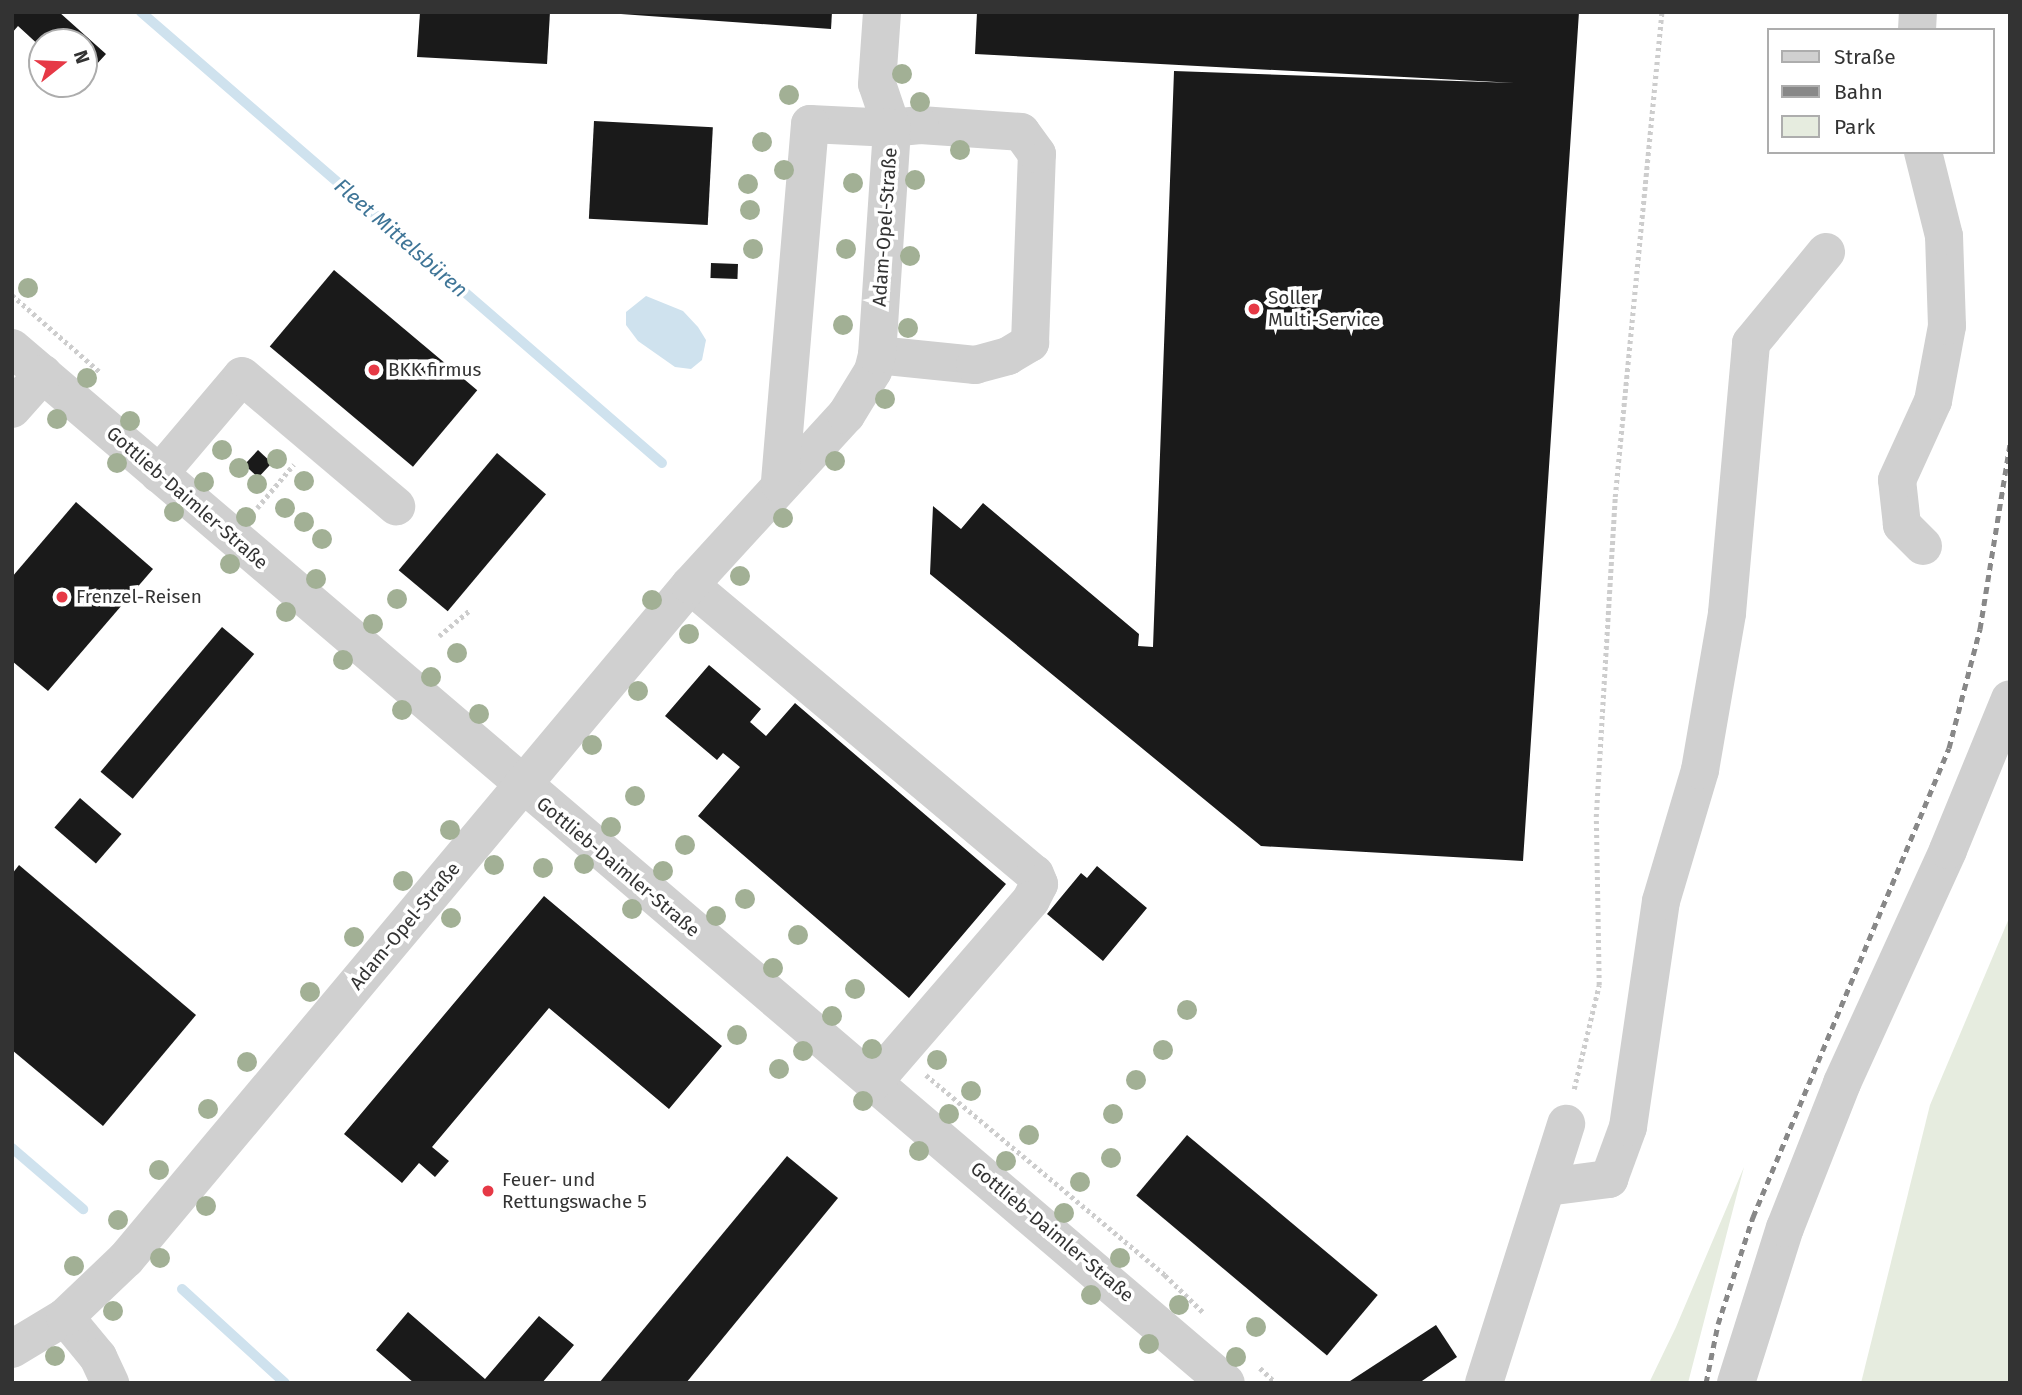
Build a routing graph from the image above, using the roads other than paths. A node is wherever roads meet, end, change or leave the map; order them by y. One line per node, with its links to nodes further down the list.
1 (881, 12): 2 (street)
2 (892, 128): 6 (street, Adam-Opel-Straße); 6 (street); 10 (street, Adam-Opel-Straße)
3 (1924, 154): 12 (street)
4 (1826, 252): 18 (street)
5 (12, 348): 7 (street, Gottlieb-Daimler-Straße)
6 (877, 355): 10 (street, Adam-Opel-Straße)
7 (43, 374): 8 (street); 9 (street, Gottlieb-Daimler-Straße)
8 (12, 410)
9 (159, 474): 11 (street); 15 (street, Gottlieb-Daimler-Straße)
10 (780, 484): 13 (street, Adam-Opel-Straße)
11 (396, 506)
12 (1923, 546)
13 (690, 585): 15 (street, Adam-Opel-Straße); 16 (street)
14 (2010, 699): 24 (street)
15 (522, 787): 16 (street, Gottlieb-Daimler-Straße); 19 (street, Adam-Opel-Straße)
16 (874, 1082): 22 (street, Gottlieb-Daimler-Straße)
17 (1566, 1124): 18 (street)
18 (1547, 1187): 23 (street)
19 (65, 1317): 20 (street, Adam-Opel-Straße); 21 (street)
20 (12, 1349)
21 (110, 1383)
22 (1226, 1383)
23 (1484, 1383)
24 (1736, 1383)

